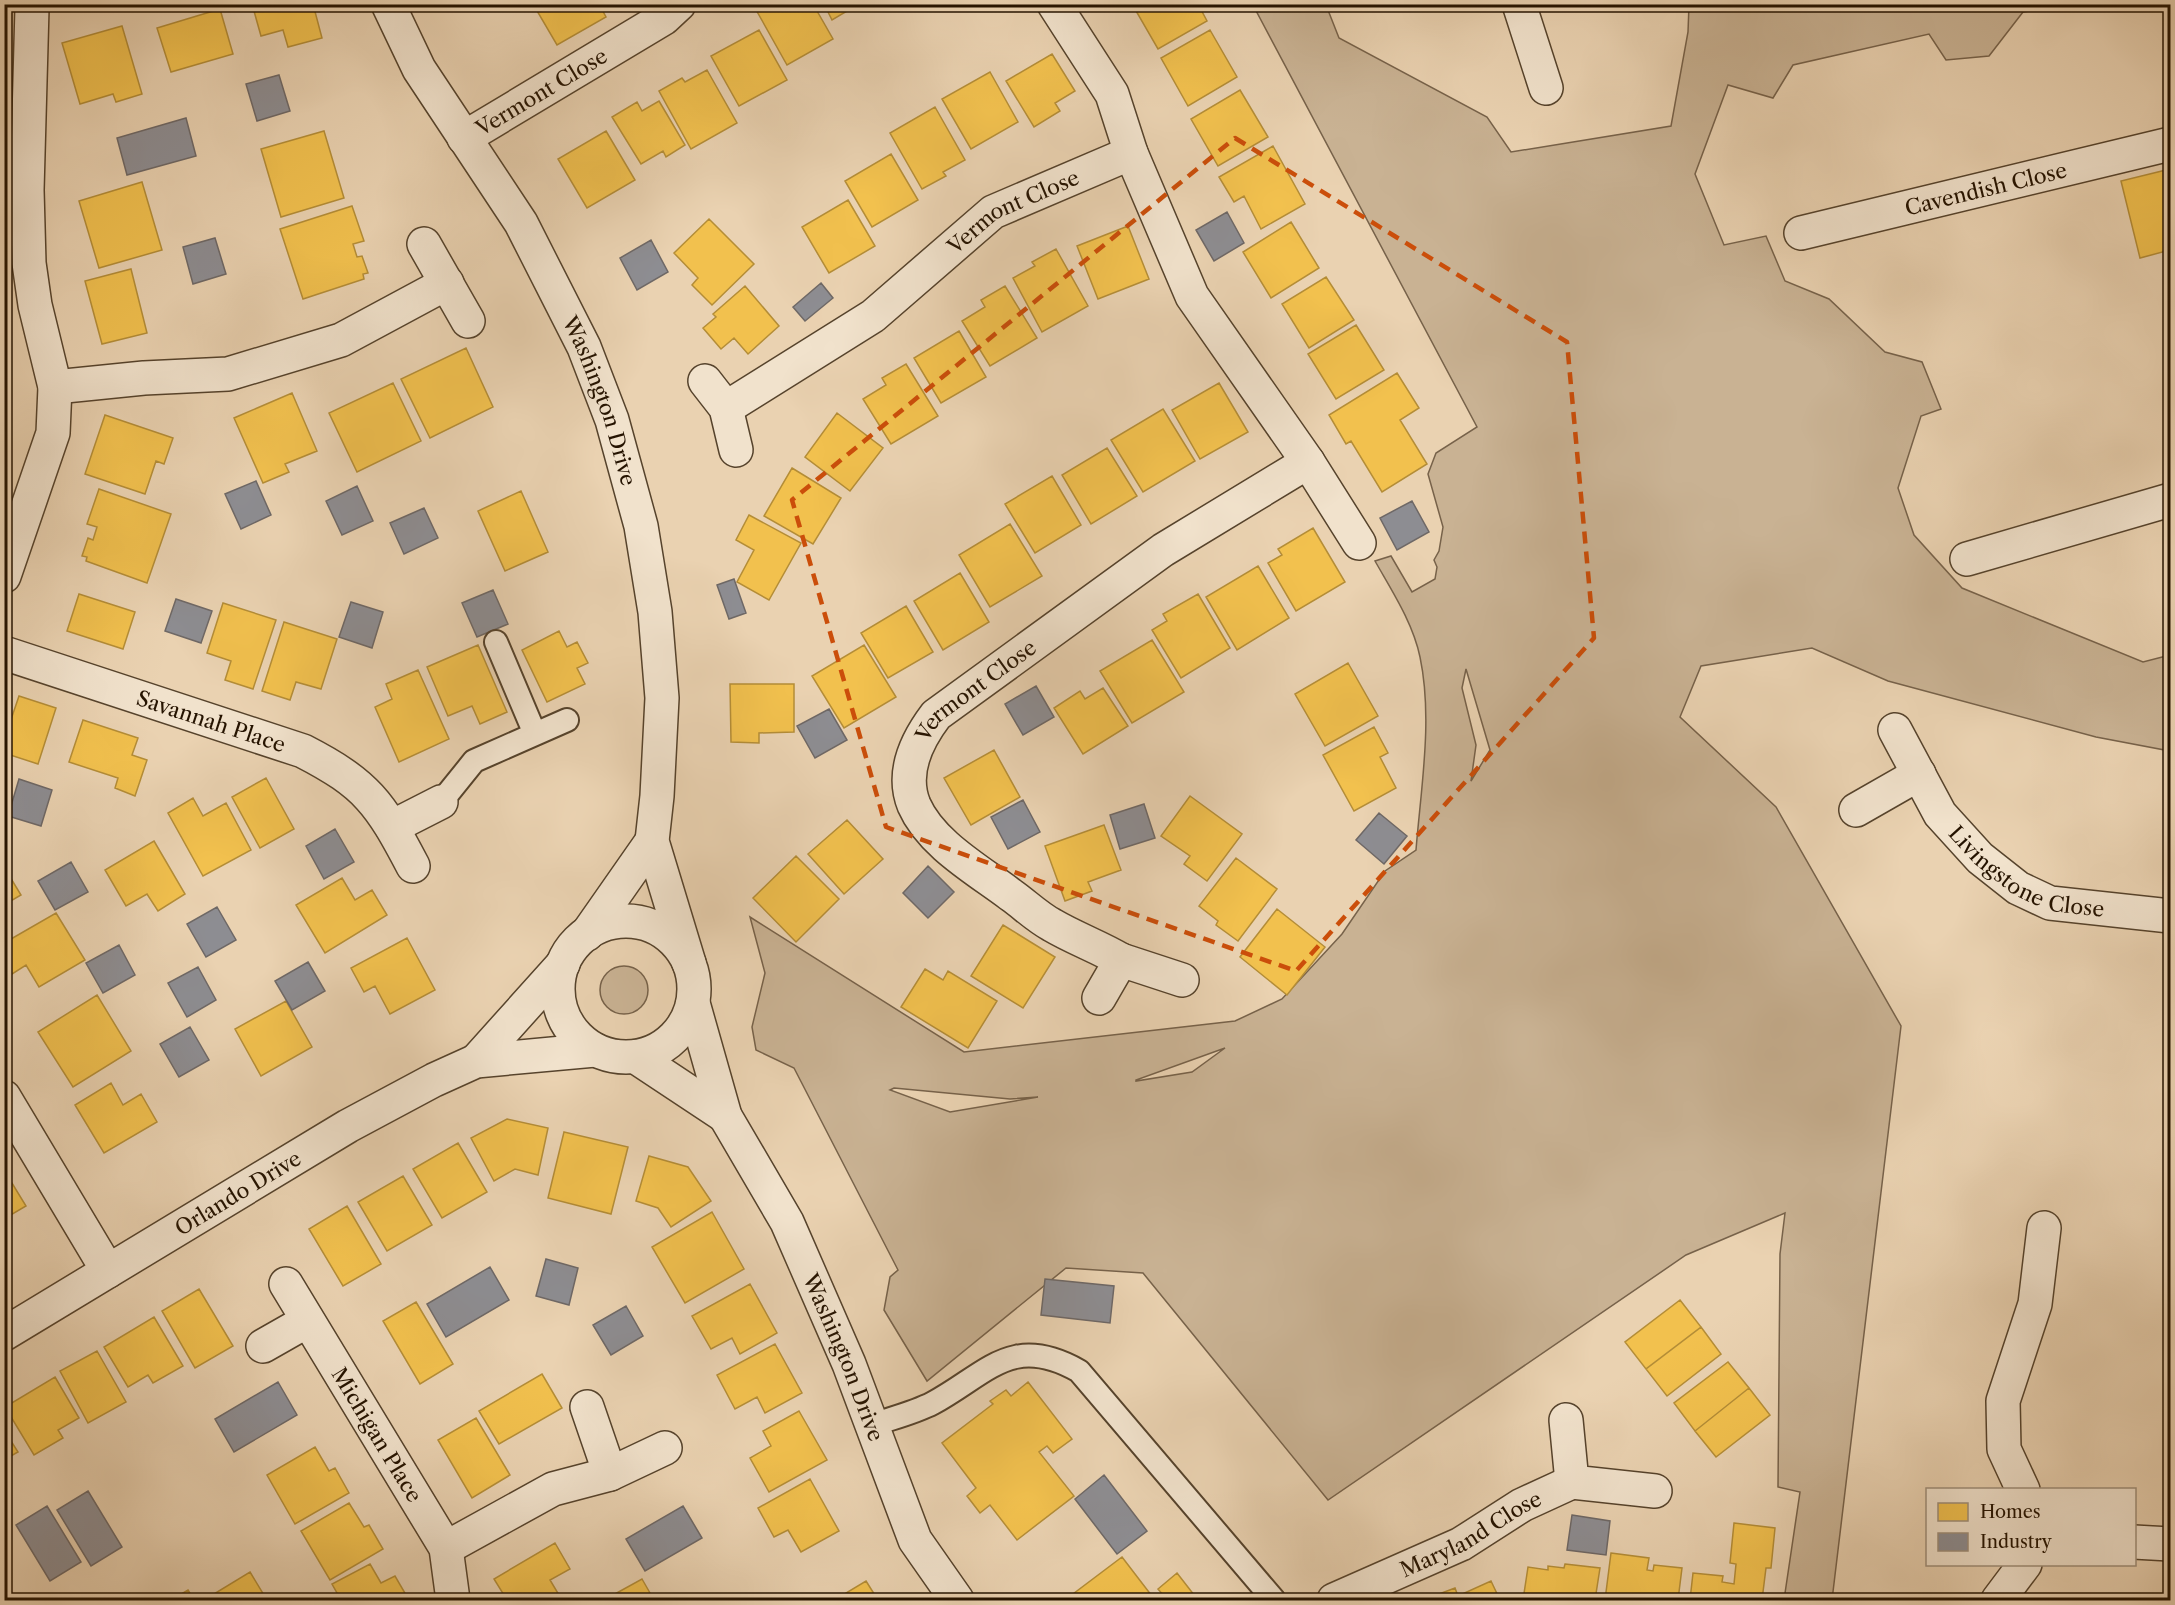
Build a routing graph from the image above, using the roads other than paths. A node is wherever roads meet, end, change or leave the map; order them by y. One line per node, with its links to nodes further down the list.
1 (388, 4): 7 (street, Washington Drive)
2 (679, 4): 7 (street, Vermont Close)
3 (1054, 4): 9 (street)
4 (1519, 4): 6 (street)
5 (30, 6): 15 (street)
6 (1546, 88)
7 (464, 138): 32 (street, Washington Drive)
8 (2170, 144): 10 (street, Cavendish Close)
9 (1131, 153): 16 (street, Vermont Close); 18 (street)
10 (1801, 233)
11 (424, 244): 12 (street)
12 (447, 283): 13 (street); 15 (street)
13 (468, 321)
14 (705, 381): 16 (street)
15 (55, 387): 22 (street)
16 (726, 408): 17 (street)
17 (736, 450)
18 (1308, 462): 20 (street); 36 (street, Vermont Close)
19 (2170, 500): 21 (street)
20 (1359, 543)
21 (1967, 559)
22 (4, 576)
23 (496, 642): 27 (lane)
24 (4, 653): 31 (street, Savannah Place)
25 (567, 720): 27 (lane)
26 (1895, 730): 28 (street, Livingstone Close)
27 (535, 734): 29 (lane)
28 (1919, 774): 30 (street); 34 (street, Livingstone Close)
29 (441, 802): 31 (street)
30 (1856, 810)
31 (392, 827): 33 (street, Savannah Place)
32 (652, 841): 35 (street, Washington Drive); 37 (street, Washington Drive)
33 (413, 866)
34 (2170, 916)
35 (587, 934): 37 (street); 38 (street)
36 (1121, 960): 39 (street, Vermont Close); 40 (street)
37 (689, 963): 41 (street)
38 (563, 964): 42 (street); 44 (street, Orlando Drive)
39 (1182, 980)
40 (1099, 998)
41 (693, 1003): 43 (street); 46 (street, Washington Drive)
42 (595, 1050): 43 (street); 44 (street, Orlando Drive)
43 (636, 1057): 46 (street, Washington Drive)
44 (476, 1061): 48 (street, Orlando Drive)
45 (4, 1097): 48 (street)
46 (725, 1116): 55 (street, Washington Drive)
47 (2044, 1228): 59 (street)
48 (108, 1271): 51 (street, Orlando Drive)
49 (286, 1284): 50 (street, Michigan Place)
50 (307, 1321): 52 (street); 63 (street, Michigan Place)
51 (4, 1334)
52 (263, 1346)
53 (587, 1407): 57 (street)
54 (1566, 1420): 58 (street)
55 (872, 1425): 66 (street, Washington Drive); 67 (lane)
56 (665, 1448): 57 (street)
57 (609, 1474): 63 (street)
58 (1572, 1482): 60 (street); 68 (street, Maryland Close)
59 (2022, 1488)
60 (1655, 1491)
61 (2136, 1542): 62 (street)
62 (2170, 1544)
63 (446, 1548): 65 (street, Michigan Place)
64 (2024, 1566): 69 (street)
65 (453, 1600)
66 (957, 1600)
67 (1274, 1600)
68 (1334, 1600)
69 (1998, 1600)

